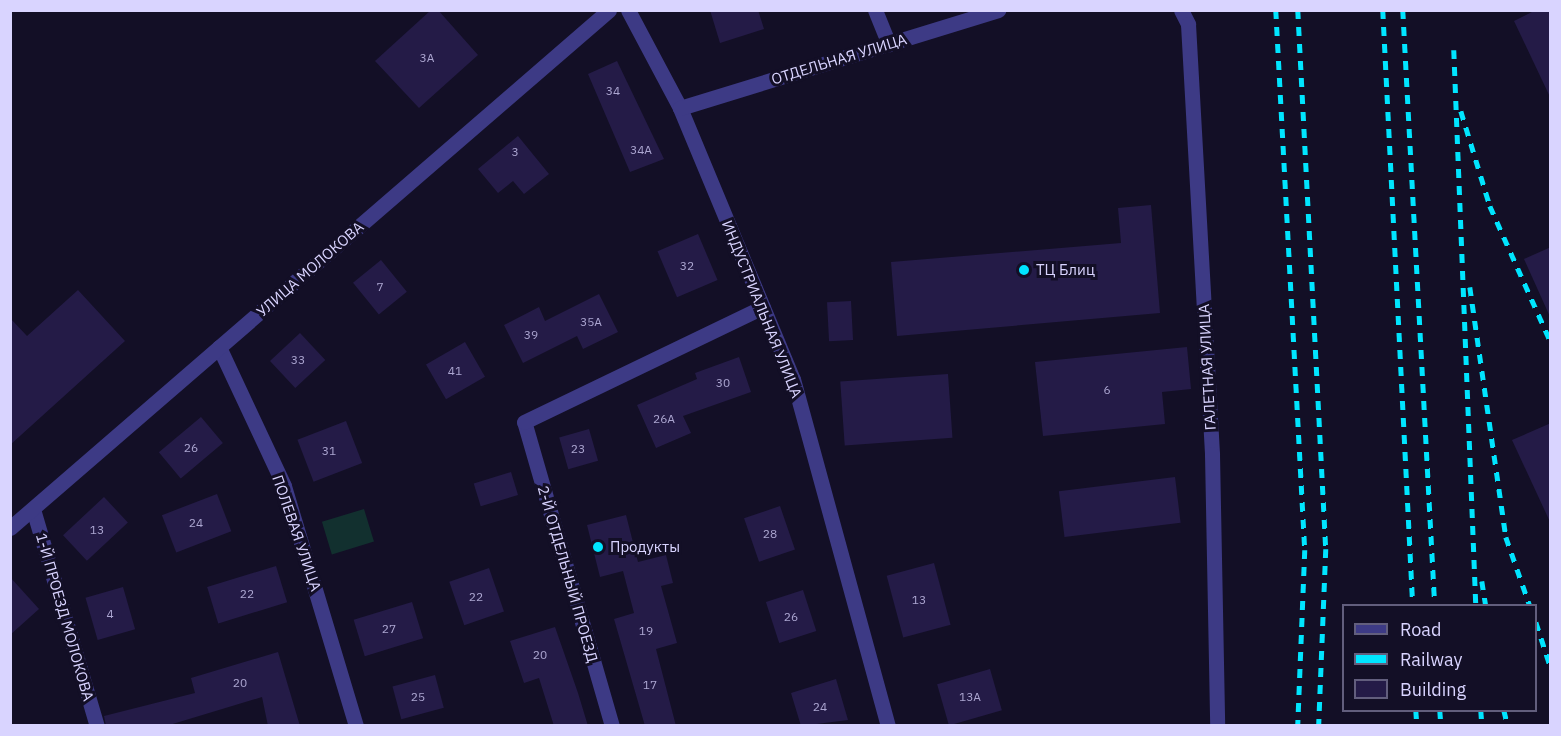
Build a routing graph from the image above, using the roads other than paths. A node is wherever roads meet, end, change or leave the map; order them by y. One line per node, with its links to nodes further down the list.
1 (609, 10): 9 (street, УЛИЦА МОЛОКОВА)
2 (628, 10): 7 (street, ИНДУСТРИАЛЬНАЯ УЛИЦА)
3 (875, 10): 6 (street)
4 (998, 10): 6 (street, ОТДЕЛЬНАЯ УЛИЦА)
5 (1181, 10): 16 (street, ГАЛЕТНАЯ УЛИЦА)
6 (889, 44): 7 (street, ОТДЕЛЬНАЯ УЛИЦА)
7 (680, 108): 8 (street, ИНДУСТРИАЛЬНАЯ УЛИЦА)
8 (763, 307): 14 (street, 2-Й ОТДЕЛЬНЫЙ ПРОЕЗД); 15 (street, ИНДУСТРИАЛЬНАЯ УЛИЦА)
9 (219, 347): 10 (street, УЛИЦА МОЛОКОВА); 13 (street, ПОЛЕВАЯ УЛИЦА)
10 (33, 509): 11 (street, УЛИЦА МОЛОКОВА); 12 (street, 1-Й ПРОЕЗД МОЛОКОВА)
11 (10, 528)
12 (97, 726)
13 (356, 726)
14 (612, 726)
15 (888, 726)
16 (1217, 726)

